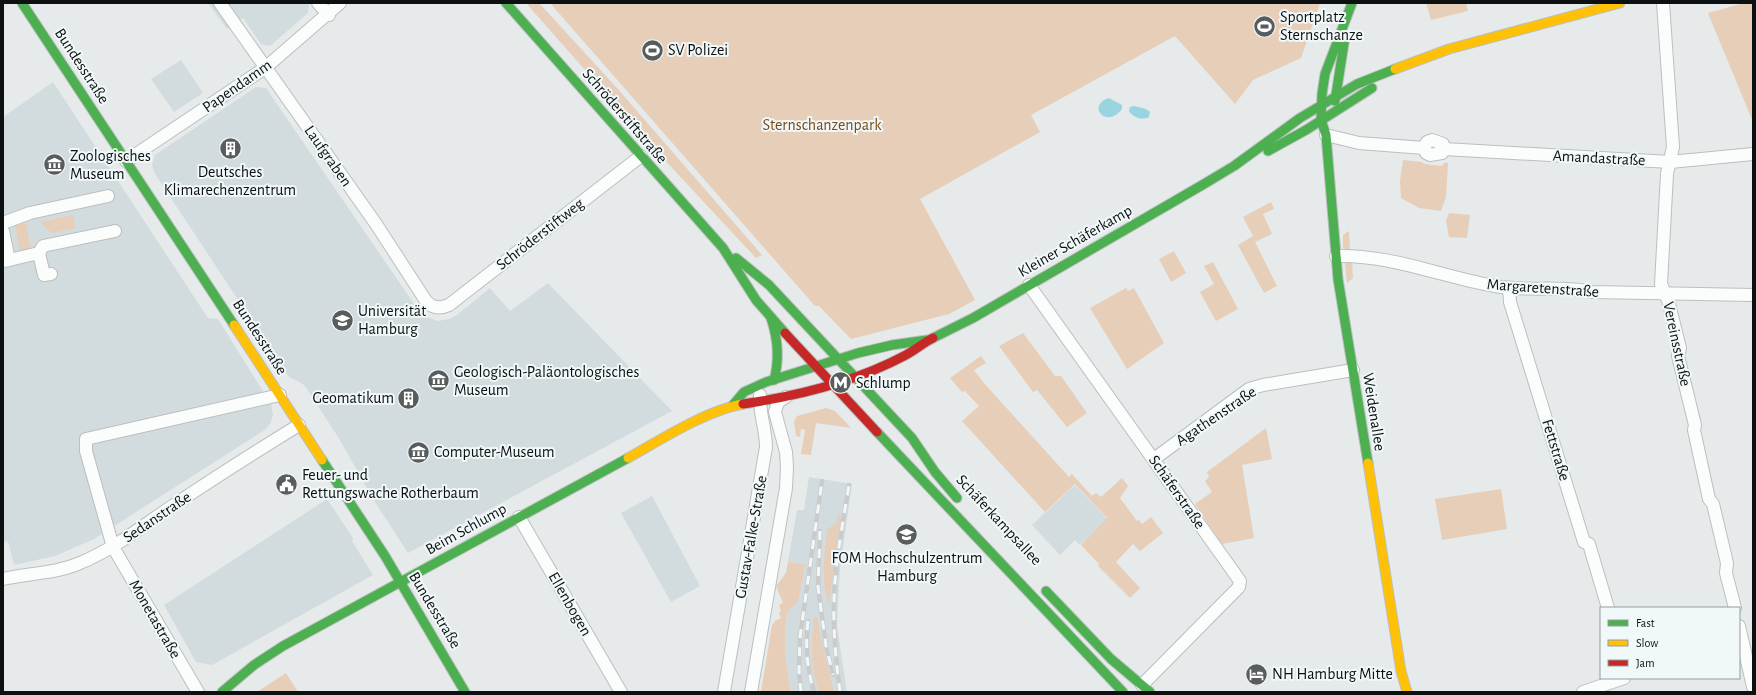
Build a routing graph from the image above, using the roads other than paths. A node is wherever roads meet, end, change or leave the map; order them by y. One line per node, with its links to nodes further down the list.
1 (22, 3): 22 (main road, Bundesstraße)
2 (220, 3): 12 (street, Laufgraben)
3 (318, 3): 9 (street)
4 (340, 3): 9 (street, Papendamm)
5 (506, 3): 21 (main road, Schröderstiftstraße)
6 (1352, 3): 10 (main road)
7 (1620, 3): 11 (main road)
8 (1663, 3): 23 (street, Vereinsstraße)
9 (329, 15): 12 (street, Papendamm)
10 (1347, 18): 13 (main road); 14 (main road, Weidenallee)
11 (1414, 64): 14 (main road, Kleiner Schäferkamp); 16 (main road, Kleiner Schäferkamp)
12 (266, 68): 22 (street, Papendamm); 38 (street, Laufgraben)
13 (1325, 74): 15 (main road, Weidenallee); 17 (main road)
14 (1336, 95): 15 (main road, Kleiner Schäferkamp); 16 (main road, Weidenallee)
15 (1321, 104): 17 (main road, Kleiner Schäferkamp); 18 (main road, Weidenallee)
16 (1332, 113): 18 (main road, Kleiner Schäferkamp); 19 (main road, Weidenallee)
17 (1304, 115): 24 (main road, Kleiner Schäferkamp)
18 (1322, 120): 19 (main road, Weidenallee); 24 (main road, Kleiner Schäferkamp)
19 (1326, 134): 23 (street, Amandastraße); 31 (main road, Weidenallee)
20 (1753, 154): 23 (street, Amandastraße)
21 (641, 156): 29 (main road, Schröderstiftstraße); 38 (street, Schröderstiftweg)
22 (126, 161): 47 (main road, Bundesstraße)
23 (1670, 162): 36 (street, Vereinsstraße)
24 (1234, 166): 34 (main road, Kleiner Schäferkamp)
25 (108, 196): 26 (street)
26 (3, 223)
27 (115, 230): 30 (street)
28 (3, 232): 32 (street)
29 (723, 248): 39 (main road, Schröderstiftstraße); 41 (main road, Schröderstiftstraße)
30 (39, 253): 32 (street); 33 (street)
31 (1336, 256): 35 (street, Margaretenstraße); 43 (main road, Weidenallee)
32 (6, 260)
33 (51, 274)
34 (1029, 286): 40 (main road, Kleiner Schäferkamp); 52 (street, Schäferstraße)
35 (1509, 288): 36 (street, Margaretenstraße); 59 (street, Fettstraße)
36 (1665, 293): 37 (street, Margaretenstraße); 60 (street, Vereinsstraße)
37 (1753, 294)
38 (437, 308)
39 (770, 315): 42 (main road, Schröderstiftstraße); 45 (main road)
40 (929, 340): 41 (main road, Kleiner Schäferkamp); 44 (main road, Kleiner Schäferkamp)
41 (839, 359): 42 (main road, Beim Schlump); 44 (main road, Schäferkampsallee)
42 (815, 366): 45 (main road, Beim Schlump); 46 (main road, Schäferkampsallee)
43 (1353, 370): 52 (street, Agathenstraße); 73 (main road, Weidenallee)
44 (856, 376): 46 (main road, Beim Schlump); 53 (main road, Schäferkampsallee)
45 (770, 381): 49 (street, Gustav-Falke-Straße); 50 (main road, Beim Schlump)
46 (833, 384): 48 (main road, Beim Schlump); 72 (main road, Schäferkampsallee)
47 (280, 395): 51 (main road, Bundesstraße); 55 (street, Monetastraße)
48 (786, 397): 49 (main road, Beim Schlump); 71 (street, Gustav-Falke-Straße)
49 (760, 402): 50 (main road, Beim Schlump); 70 (street, Gustav-Falke-Straße)
50 (732, 406): 54 (main road, Beim Schlump)
51 (299, 425): 55 (street, Sedanstraße); 57 (main road, Bundesstraße)
52 (1154, 459): 65 (street, Schäferstraße)
53 (966, 507)
54 (519, 516): 57 (main road, Beim Schlump); 69 (street, Ellenbogen)
55 (113, 546): 56 (street, Sedanstraße); 66 (street, Monetastraße)
56 (3, 579)
57 (400, 582): 67 (main road, Beim Schlump); 68 (main road, Bundesstraße)
58 (1041, 586): 65 (main road, Schäferkampsallee)
59 (1608, 607)
60 (1735, 607)
61 (1740, 629): 62 (street)
62 (1745, 644): 64 (street)
63 (1621, 679): 74 (street)
64 (1753, 687)
65 (1146, 689)
66 (198, 692)
67 (222, 692)
68 (465, 692)
69 (621, 692)
70 (724, 692)
71 (751, 692)
72 (1124, 692)
73 (1407, 692)
74 (1583, 692)

